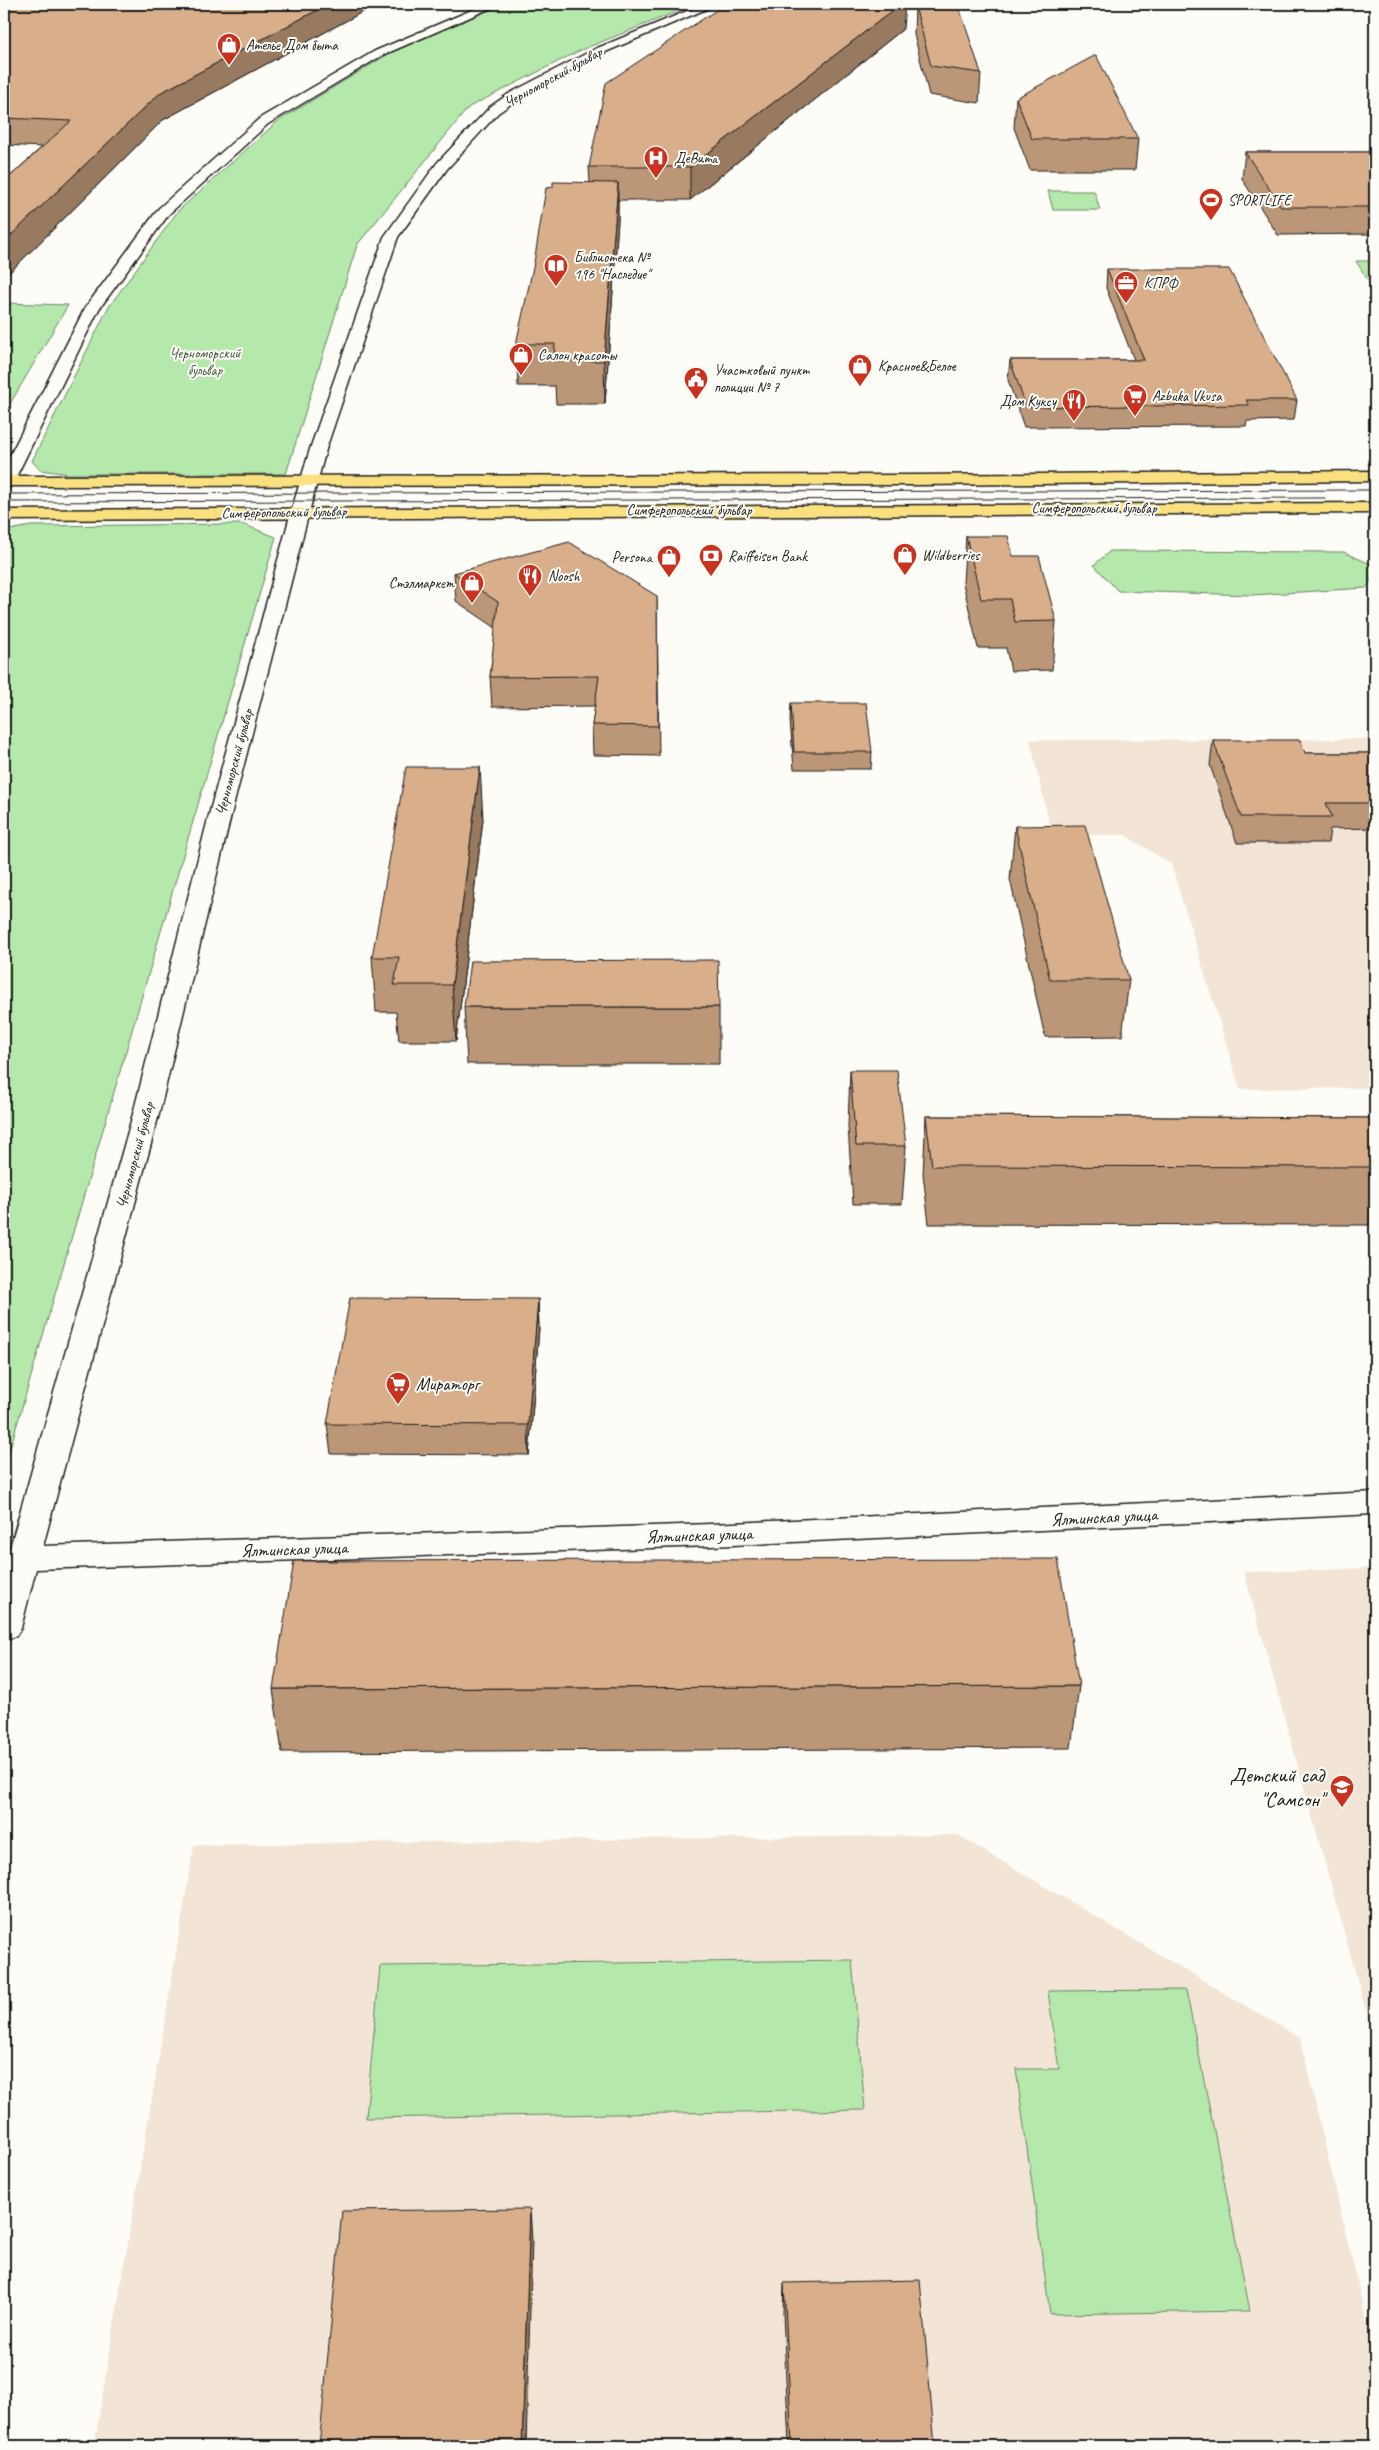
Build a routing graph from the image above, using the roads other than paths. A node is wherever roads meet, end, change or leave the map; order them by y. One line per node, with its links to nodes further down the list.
1 (495, 4): 5 (street)
2 (713, 4): 4 (street, Черноморский бульвар)
3 (1375, 476): 4 (main road, Симферопольский бульвар)
4 (310, 480): 5 (main road, Симферопольский бульвар); 7 (street, Черноморский бульвар)
5 (4, 482)
6 (1375, 508): 7 (main road, Симферопольский бульвар)
7 (300, 512): 8 (main road, Симферопольский бульвар); 10 (street, Черноморский бульвар)
8 (4, 514)
9 (1375, 1503): 10 (street, Ялтинская улица)
10 (23, 1558): 11 (street, Черноморский бульвар)
11 (4, 1628)

